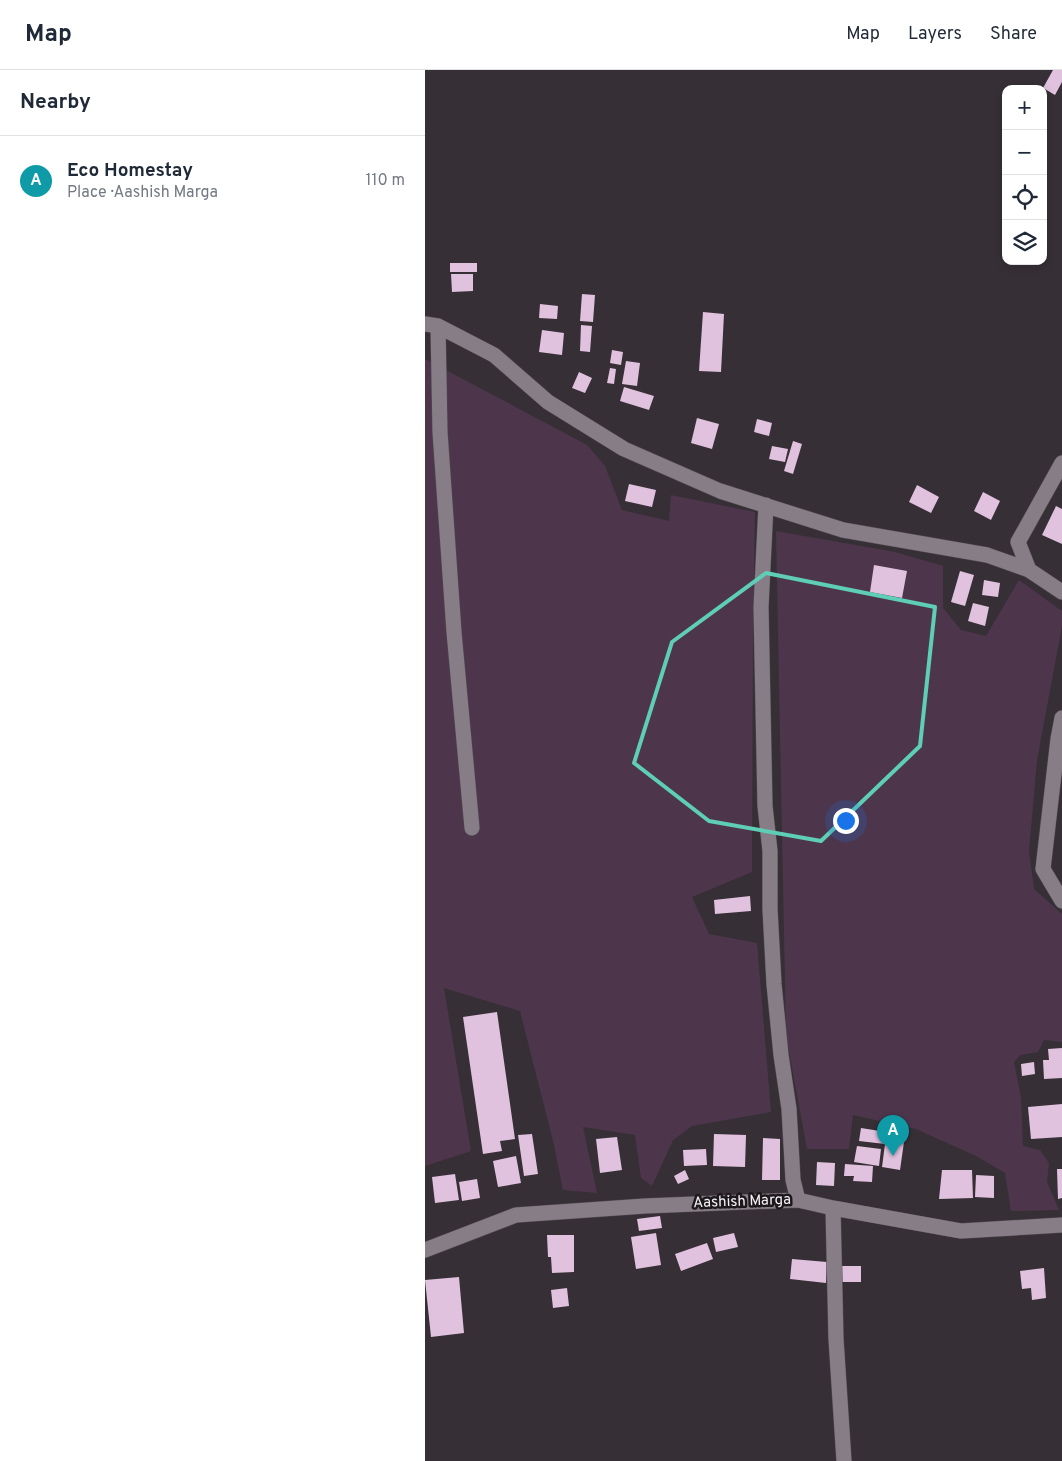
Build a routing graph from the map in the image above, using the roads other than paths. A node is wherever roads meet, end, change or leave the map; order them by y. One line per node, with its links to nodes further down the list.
1 (431, 325): 3 (street); 7 (street)
2 (1062, 463): 4 (street)
3 (766, 505): 4 (street); 9 (street)
4 (1029, 570): 5 (street)
5 (1062, 592)
6 (1062, 718): 8 (street)
7 (472, 828)
8 (1062, 901)
9 (798, 1200): 10 (street, Aashish Marga); 12 (street, Aashish Marga)
10 (833, 1208): 11 (street, Aashish Marga); 13 (street)
11 (1062, 1225)
12 (425, 1250)
13 (844, 1461)

